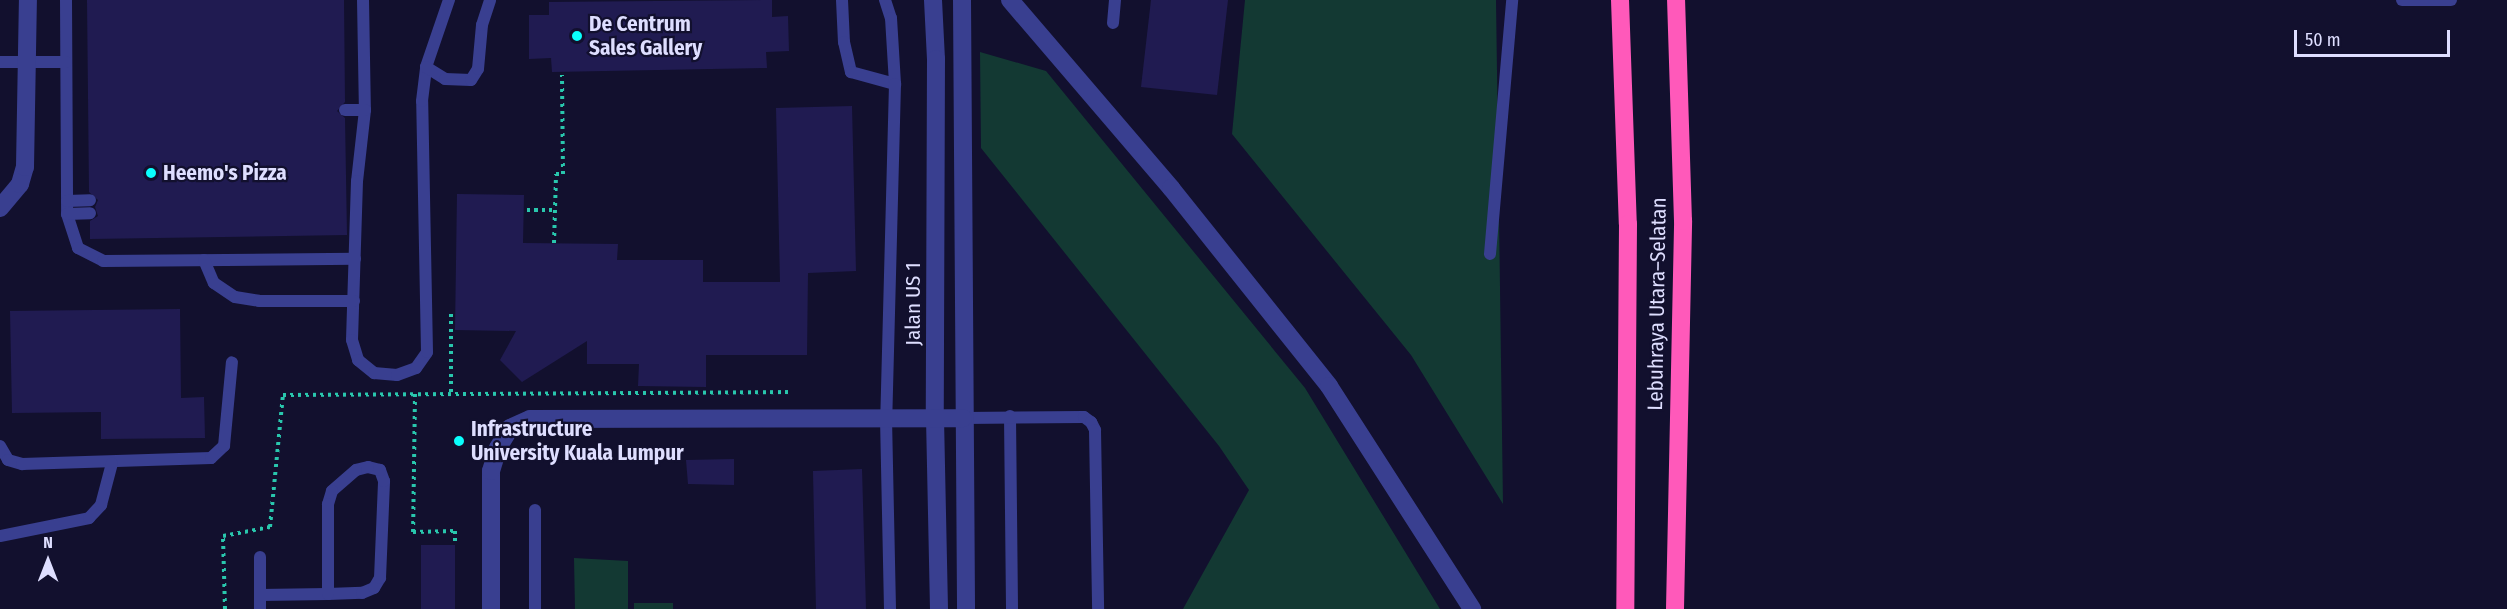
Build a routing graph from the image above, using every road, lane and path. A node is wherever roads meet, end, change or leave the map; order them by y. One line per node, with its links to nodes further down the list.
1 (28, 0): 19 (street)
2 (66, 0): 20 (lane)
3 (363, 0): 25 (lane)
4 (449, 0): 21 (lane)
5 (490, 0): 21 (lane)
6 (842, 0): 23 (lane)
7 (885, 0): 23 (lane)
8 (933, 0): 45 (street, Jalan US 1)
9 (962, 0): 46 (street)
10 (1010, 0): 64 (street)
11 (1115, 0): 17 (lane)
12 (1512, 0): 34 (lane)
13 (1620, 0): 65 (highway, Lebuhraya Utara–Selatan)
14 (1676, 0): 66 (highway, Lebuhraya Utara–Selatan)
15 (2402, 0): 16 (lane)
16 (2451, 0)
17 (1113, 23)
18 (0, 62): 19 (lane)
19 (27, 62): 20 (lane); 29 (street)
20 (66, 62): 28 (lane)
21 (426, 67): 37 (lane)
22 (562, 75): 31 (path)
23 (895, 84): 44 (lane)
24 (345, 110): 25 (lane)
25 (365, 110): 35 (lane)
26 (0, 189): 29 (street)
27 (90, 200): 28 (lane)
28 (67, 207): 32 (lane); 36 (lane)
29 (0, 208)
30 (527, 210): 31 (path)
31 (555, 210): 33 (path)
32 (90, 213)
33 (554, 243)
34 (1490, 254)
35 (355, 259): 36 (lane); 37 (lane)
36 (204, 260): 37 (lane)
37 (354, 301)
38 (452, 314): 42 (path)
39 (232, 362): 48 (lane)
40 (793, 392): 42 (path)
41 (415, 394): 42 (path); 51 (path); 55 (path)
42 (452, 394)
43 (1010, 416): 46 (lane); 62 (lane); 63 (lane)
44 (886, 418): 45 (street); 57 (street); 59 (lane)
45 (935, 418): 46 (street); 60 (street, Jalan US 1)
46 (963, 418): 61 (street)
47 (0, 446): 48 (lane)
48 (112, 463): 50 (lane)
49 (535, 510): 58 (lane)
50 (0, 536)
51 (455, 545)
52 (260, 558): 54 (lane)
53 (328, 594): 53 (lane); 54 (lane)
54 (260, 596): 56 (lane)
55 (225, 609)
56 (260, 609)
57 (490, 609)
58 (535, 609)
59 (890, 609)
60 (939, 609)
61 (966, 609)
62 (1012, 609)
63 (1098, 609)
64 (1472, 609)
65 (1625, 609)
66 (1675, 609)

